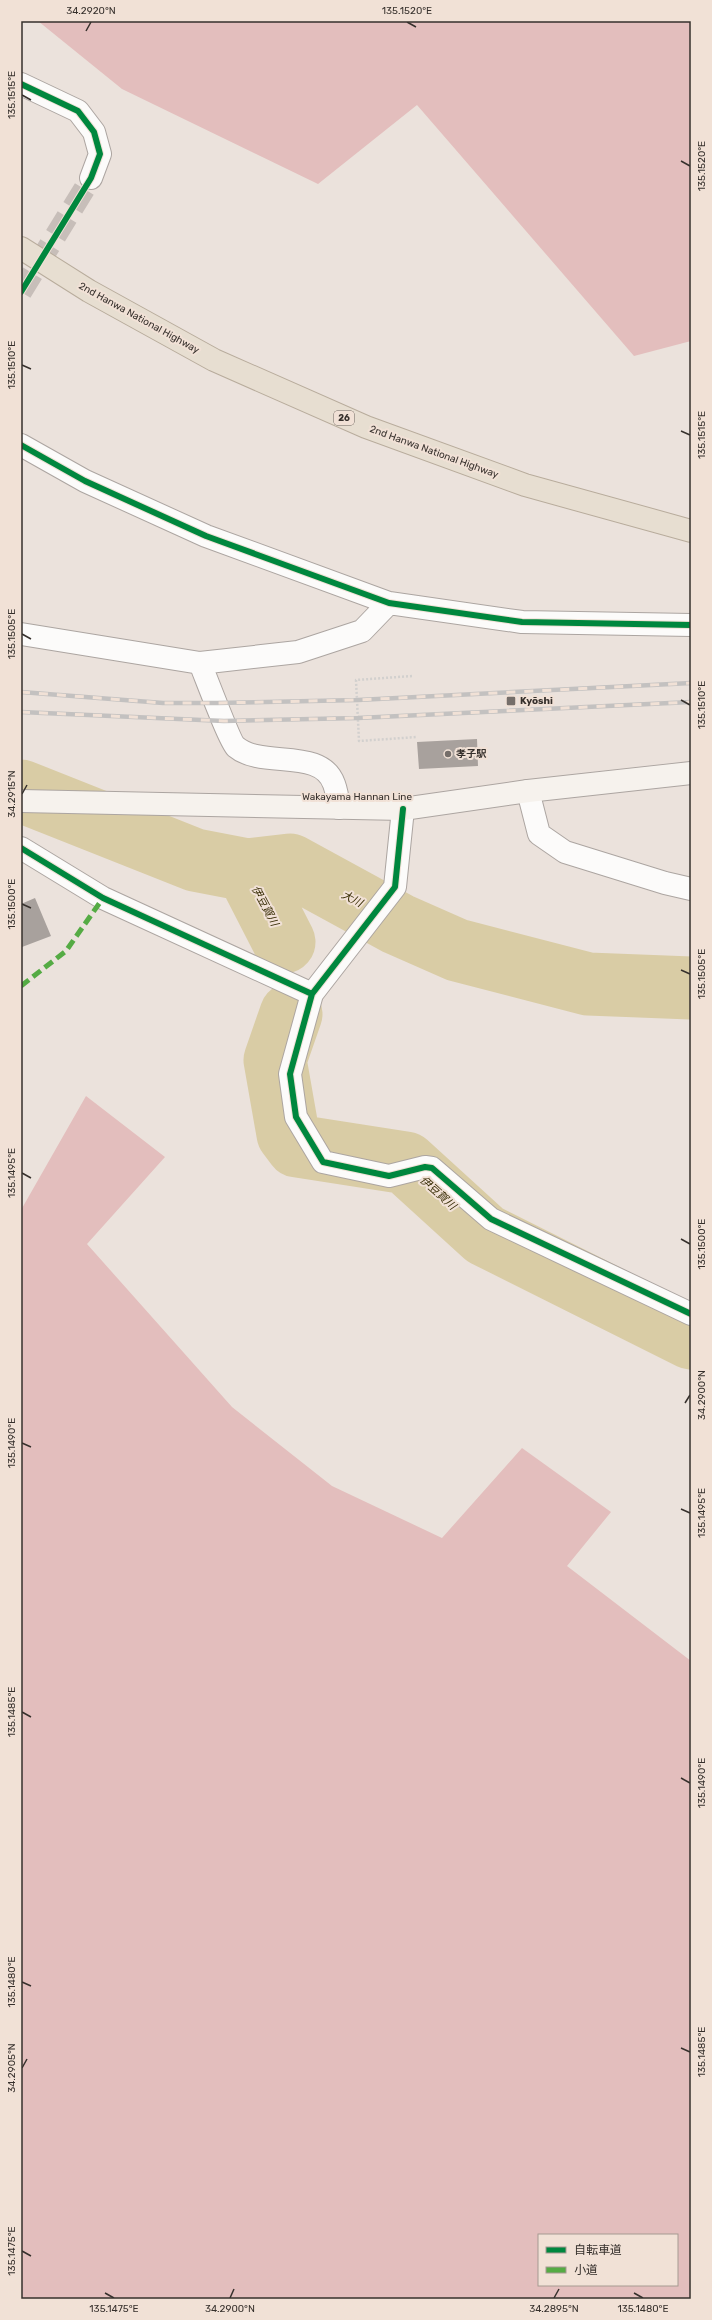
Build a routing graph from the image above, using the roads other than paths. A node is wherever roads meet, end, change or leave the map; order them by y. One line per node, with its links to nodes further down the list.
1 (21, 84): 2 (street)
2 (91, 178)
3 (21, 248): 5 (highway, 2nd Hanwa National Highway / 26)
4 (21, 446): 6 (street)
5 (691, 531)
6 (389, 603): 7 (street); 9 (street)
7 (691, 625)
8 (21, 634): 9 (street)
9 (200, 663): 13 (street)
10 (691, 773): 11 (main road, Wakayama Hannan Line)
11 (528, 791): 14 (main road, Wakayama Hannan Line); 16 (street)
12 (21, 801): 13 (main road, Wakayama Hannan Line)
13 (339, 808): 14 (main road, Wakayama Hannan Line)
14 (403, 809): 17 (street)
15 (21, 848): 17 (street)
16 (691, 889)
17 (312, 994): 18 (street)
18 (691, 1314)

